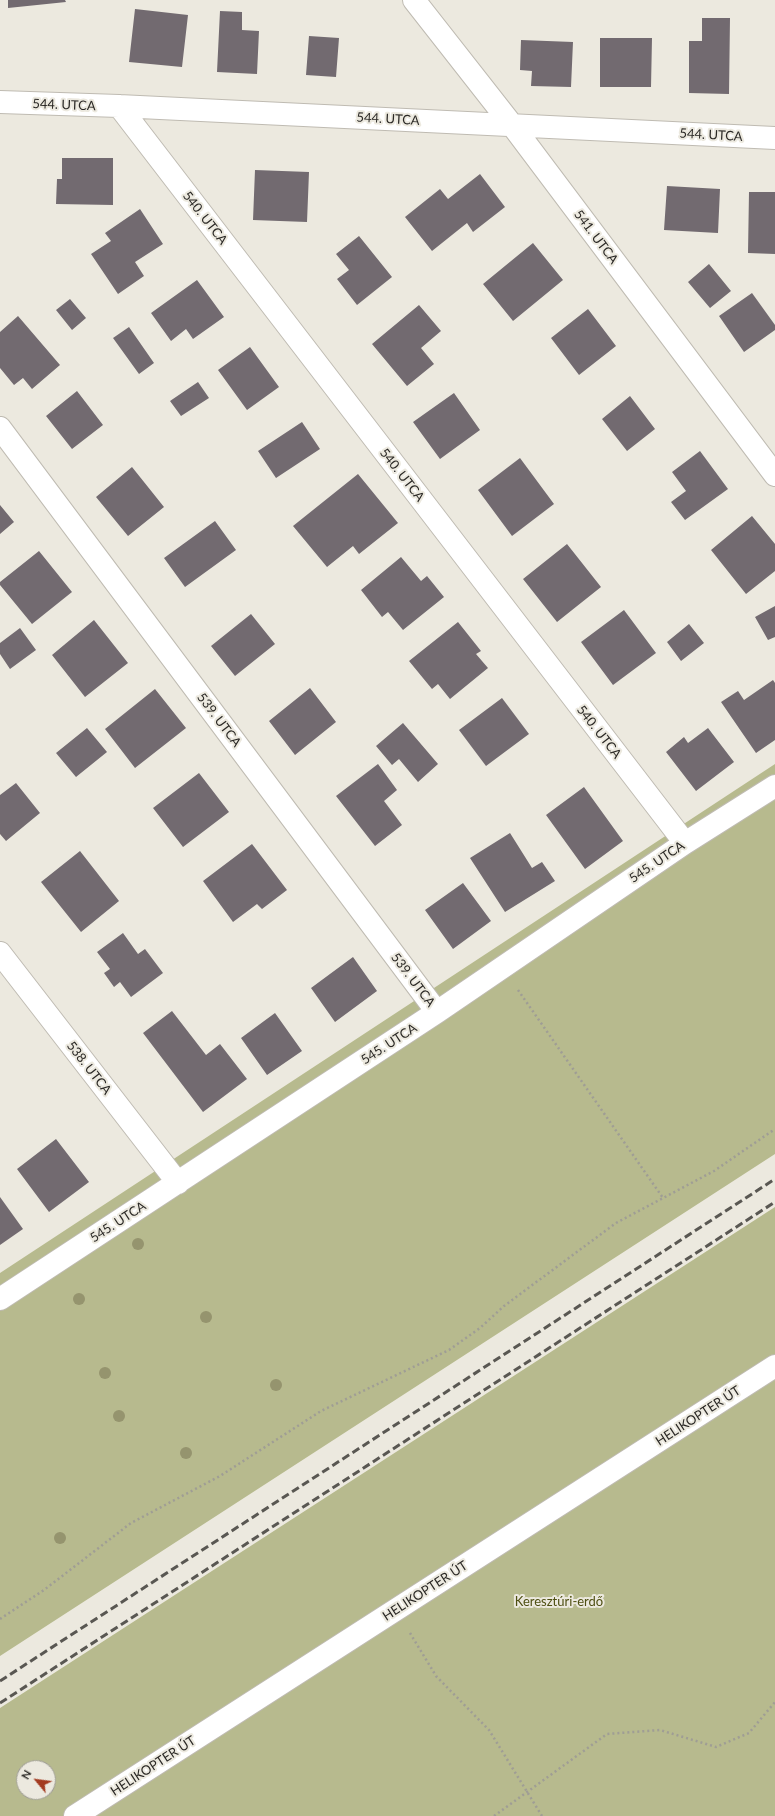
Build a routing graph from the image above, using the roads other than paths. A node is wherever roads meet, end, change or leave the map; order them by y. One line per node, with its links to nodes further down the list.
1 (414, 0): 4 (street, 541. UTCA)
2 (0, 102): 3 (street, 544. UTCA)
3 (119, 106): 4 (street, 544. UTCA); 9 (street, 540. UTCA)
4 (512, 125): 5 (street, 544. UTCA); 7 (street, 541. UTCA)
5 (775, 138)
6 (0, 428): 11 (street, 539. UTCA)
7 (775, 475)
8 (775, 786): 9 (street, 545. UTCA)
9 (685, 843): 11 (street, 545. UTCA)
10 (0, 953): 12 (street, 538. UTCA)
11 (437, 1012): 12 (street, 545. UTCA)
12 (178, 1183): 13 (street, 545. UTCA)
13 (0, 1299)
14 (775, 1366): 15 (street, HELIKOPTER ÚT)
15 (76, 1816)

